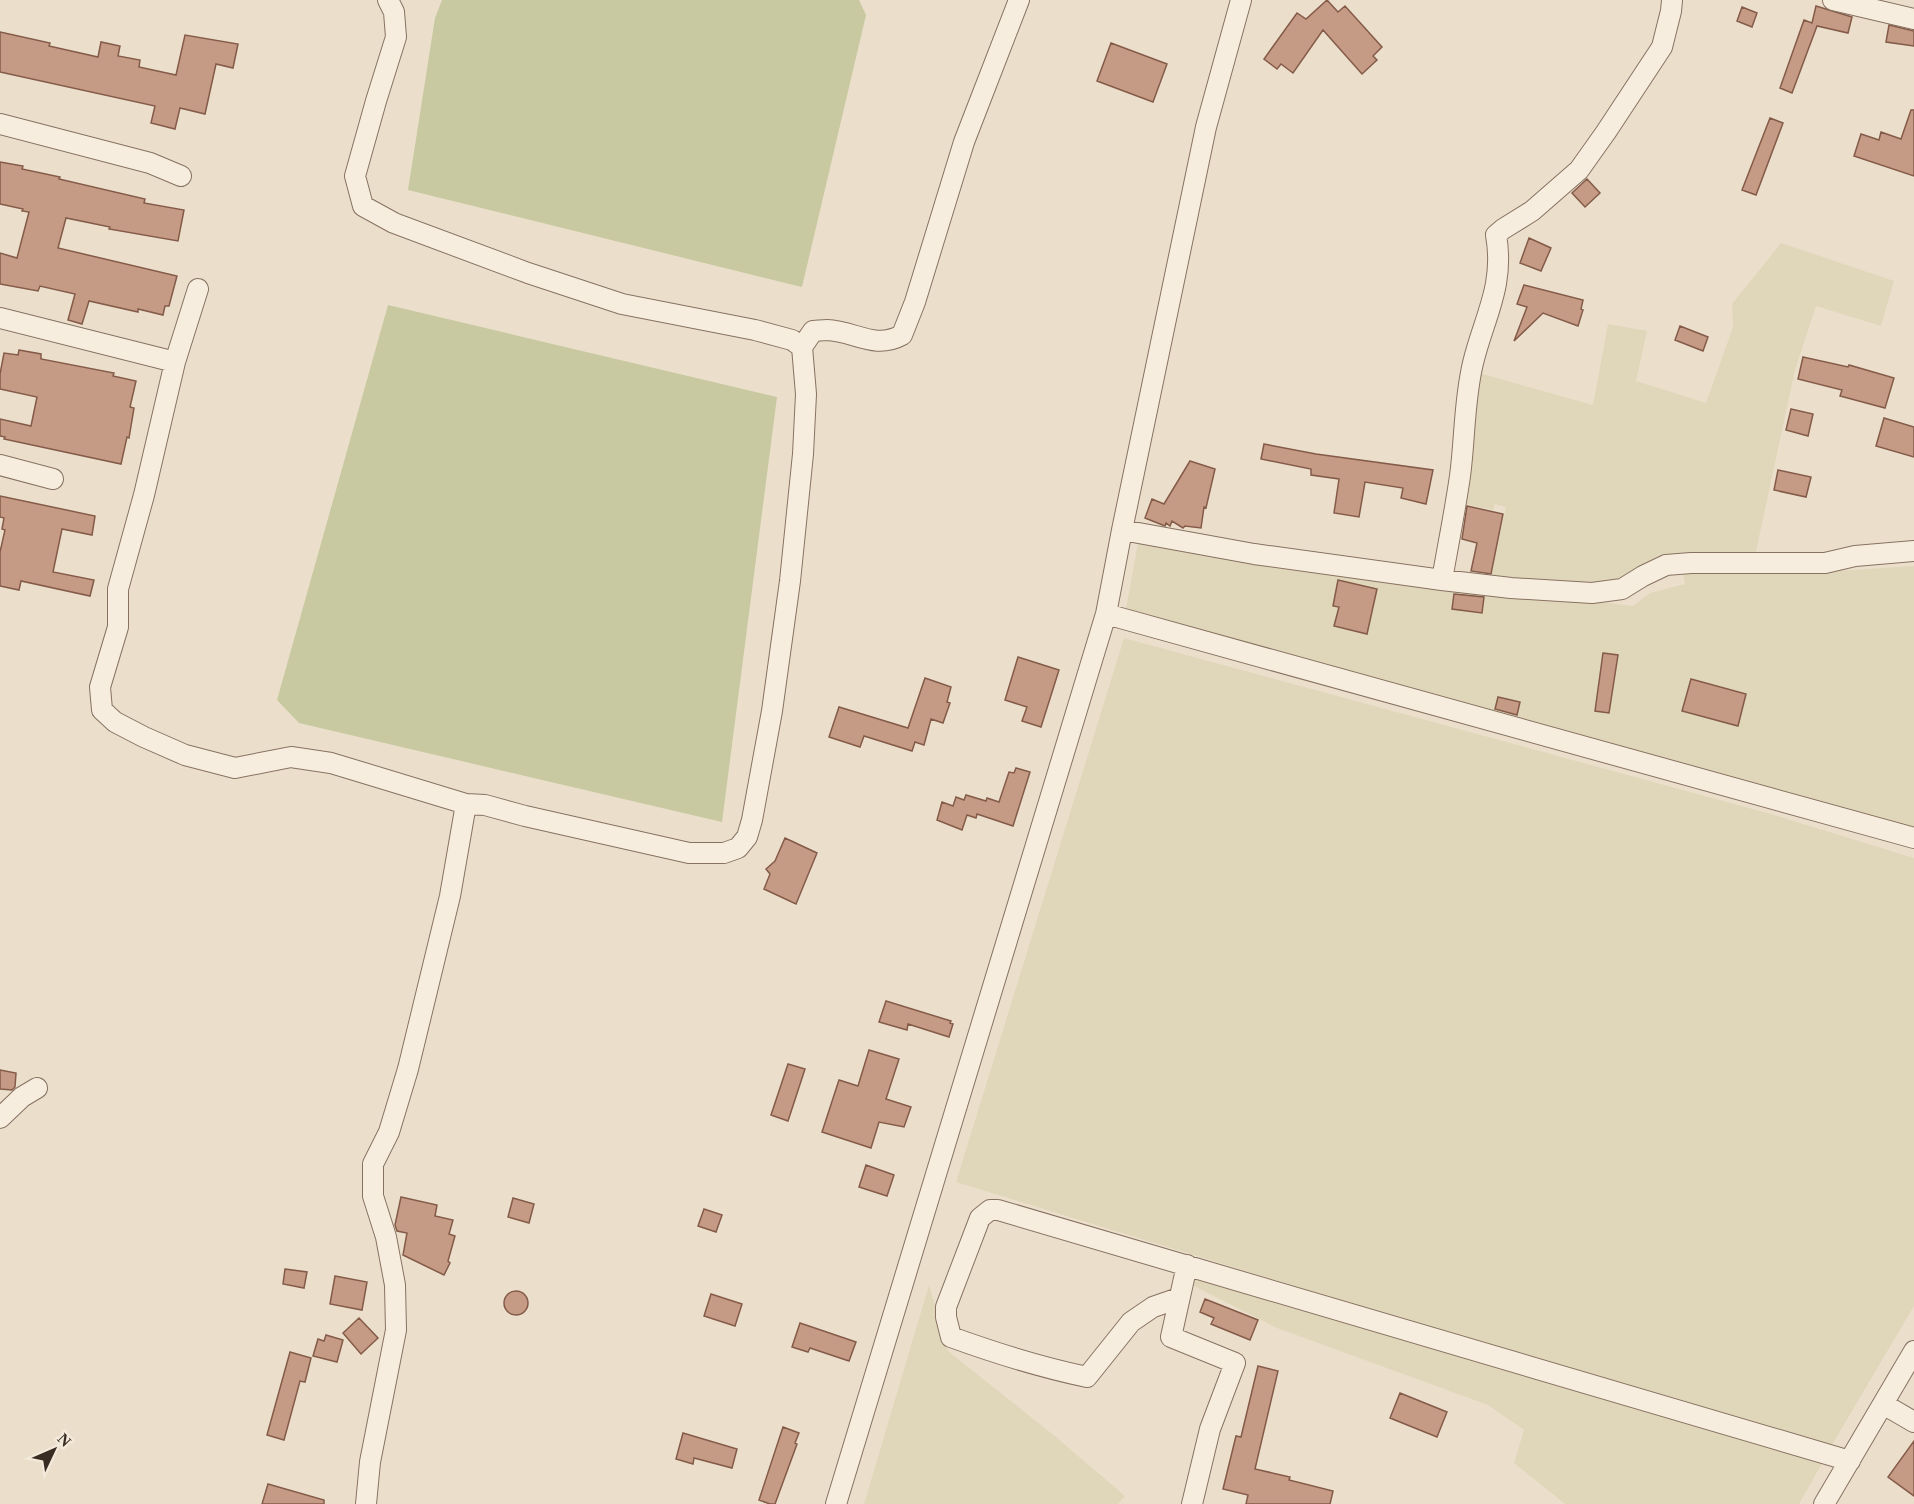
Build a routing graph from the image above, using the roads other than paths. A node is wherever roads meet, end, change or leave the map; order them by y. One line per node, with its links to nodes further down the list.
1 (388, 0): 12 (street)
2 (1019, 0): 12 (street)
3 (1240, 0): 16 (street)
4 (1672, 0): 18 (street)
5 (1833, 0): 6 (street)
6 (1867, 4): 7 (street)
7 (1914, 19)
8 (0, 124): 9 (street)
9 (181, 176)
10 (198, 289): 13 (street)
11 (0, 318): 13 (street)
12 (802, 347): 20 (street)
13 (175, 362): 20 (street)
14 (0, 465): 15 (street)
15 (53, 479)
16 (1122, 530): 18 (street); 19 (street)
17 (1914, 551): 18 (street)
18 (1442, 580)
19 (1106, 614): 21 (street); 31 (street)
20 (466, 804): 30 (street)
21 (1914, 838)
22 (37, 1088): 23 (street)
23 (0, 1118)
24 (1187, 1265): 25 (street); 25 (street); 29 (street)
25 (1179, 1298): 32 (street)
26 (1914, 1351): 27 (street)
27 (1883, 1404): 28 (street); 29 (street)
28 (1914, 1422)
29 (1850, 1461): 33 (street)
30 (366, 1504)
31 (836, 1504)
32 (1192, 1504)
33 (1824, 1504)

